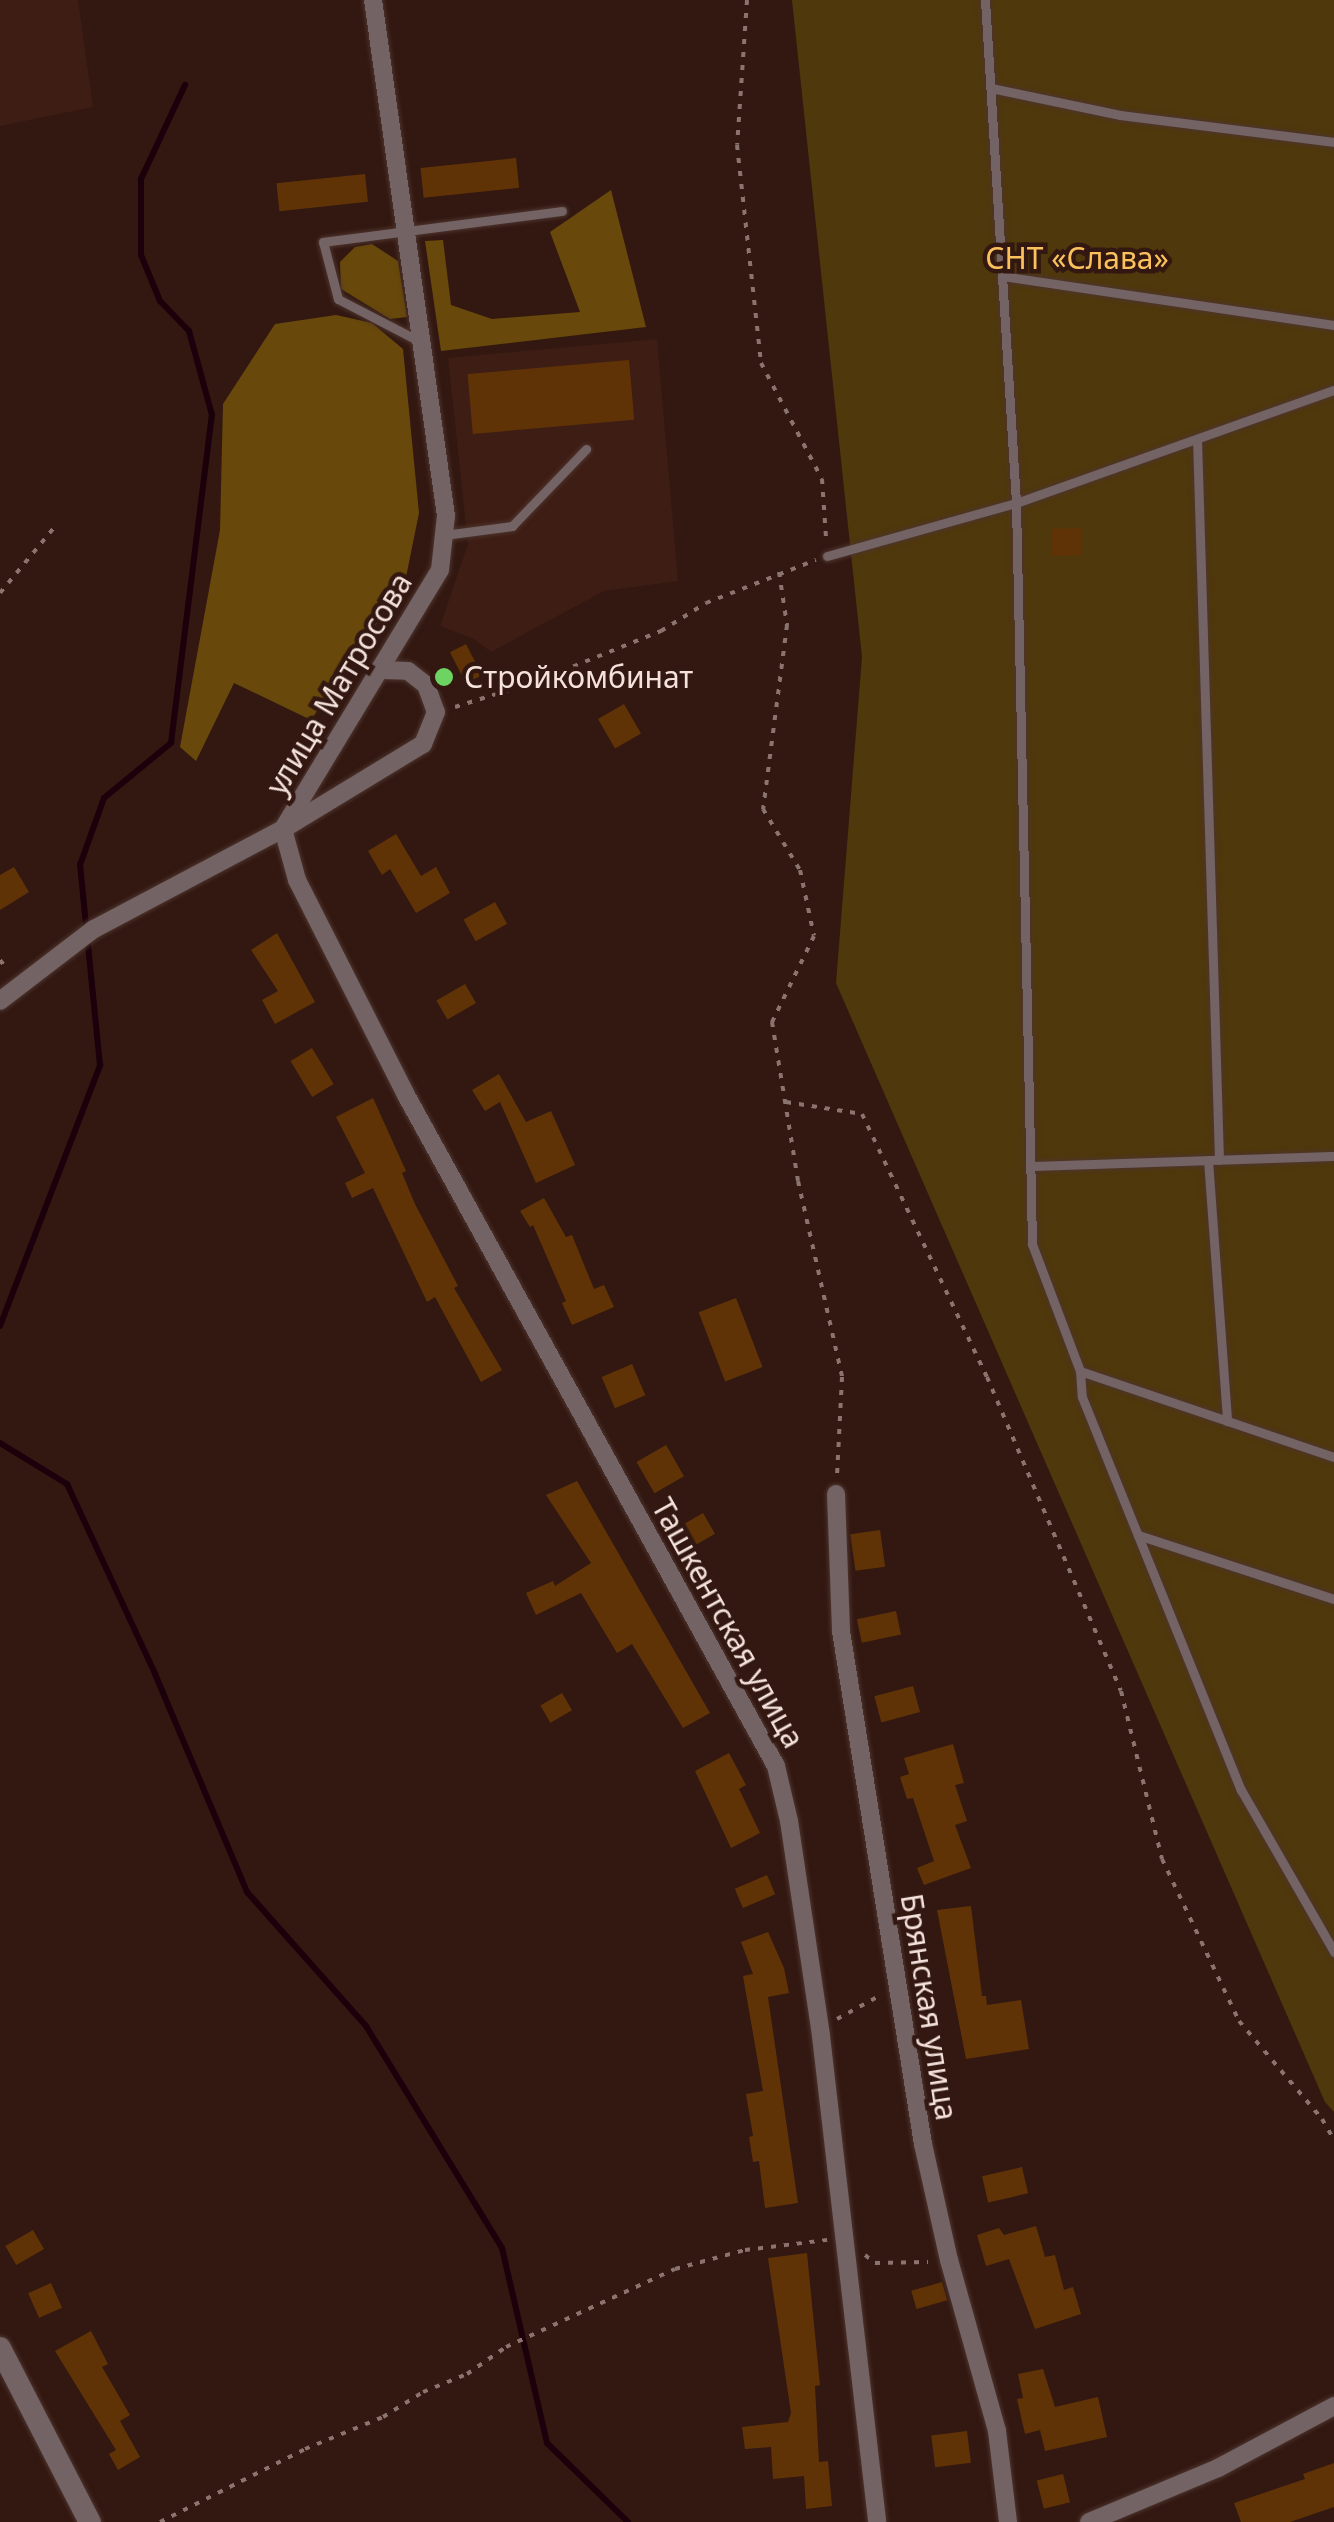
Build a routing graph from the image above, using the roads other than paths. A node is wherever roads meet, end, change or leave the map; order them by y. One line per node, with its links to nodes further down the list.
1 (373, 0): 6 (street, улица Матросова)
2 (985, 0): 3 (lane)
3 (991, 88): 4 (lane); 7 (lane)
4 (1334, 142)
5 (562, 211): 6 (lane)
6 (404, 231): 9 (street, улица Матросова); 9 (lane)
7 (1002, 276): 8 (lane); 13 (lane)
8 (1334, 325)
9 (421, 342): 14 (street, улица Матросова)
10 (1334, 390): 11 (lane)
11 (1197, 439): 13 (lane); 20 (lane)
12 (586, 449): 14 (lane)
13 (1016, 503): 15 (lane); 21 (lane)
14 (444, 536): 16 (street, улица Матросова)
15 (827, 556)
16 (383, 670): 17 (street, улица Матросова); 17 (street)
17 (283, 830): 18 (street, улица Матросова); 32 (street, Ташкентская улица)
18 (0, 1001)
19 (1334, 1156): 20 (lane)
20 (1214, 1160): 21 (lane); 23 (lane)
21 (1030, 1166): 22 (lane)
22 (1080, 1371): 23 (lane); 26 (lane)
23 (1227, 1421): 24 (lane)
24 (1334, 1457)
25 (836, 1494): 33 (street, Брянская улица)
26 (1138, 1536): 27 (lane); 28 (lane)
27 (1334, 1599)
28 (1334, 1952)
29 (0, 2348): 31 (street)
30 (1334, 2406): 34 (street)
31 (90, 2522)
32 (877, 2522)
33 (1008, 2522)
34 (1090, 2522)

